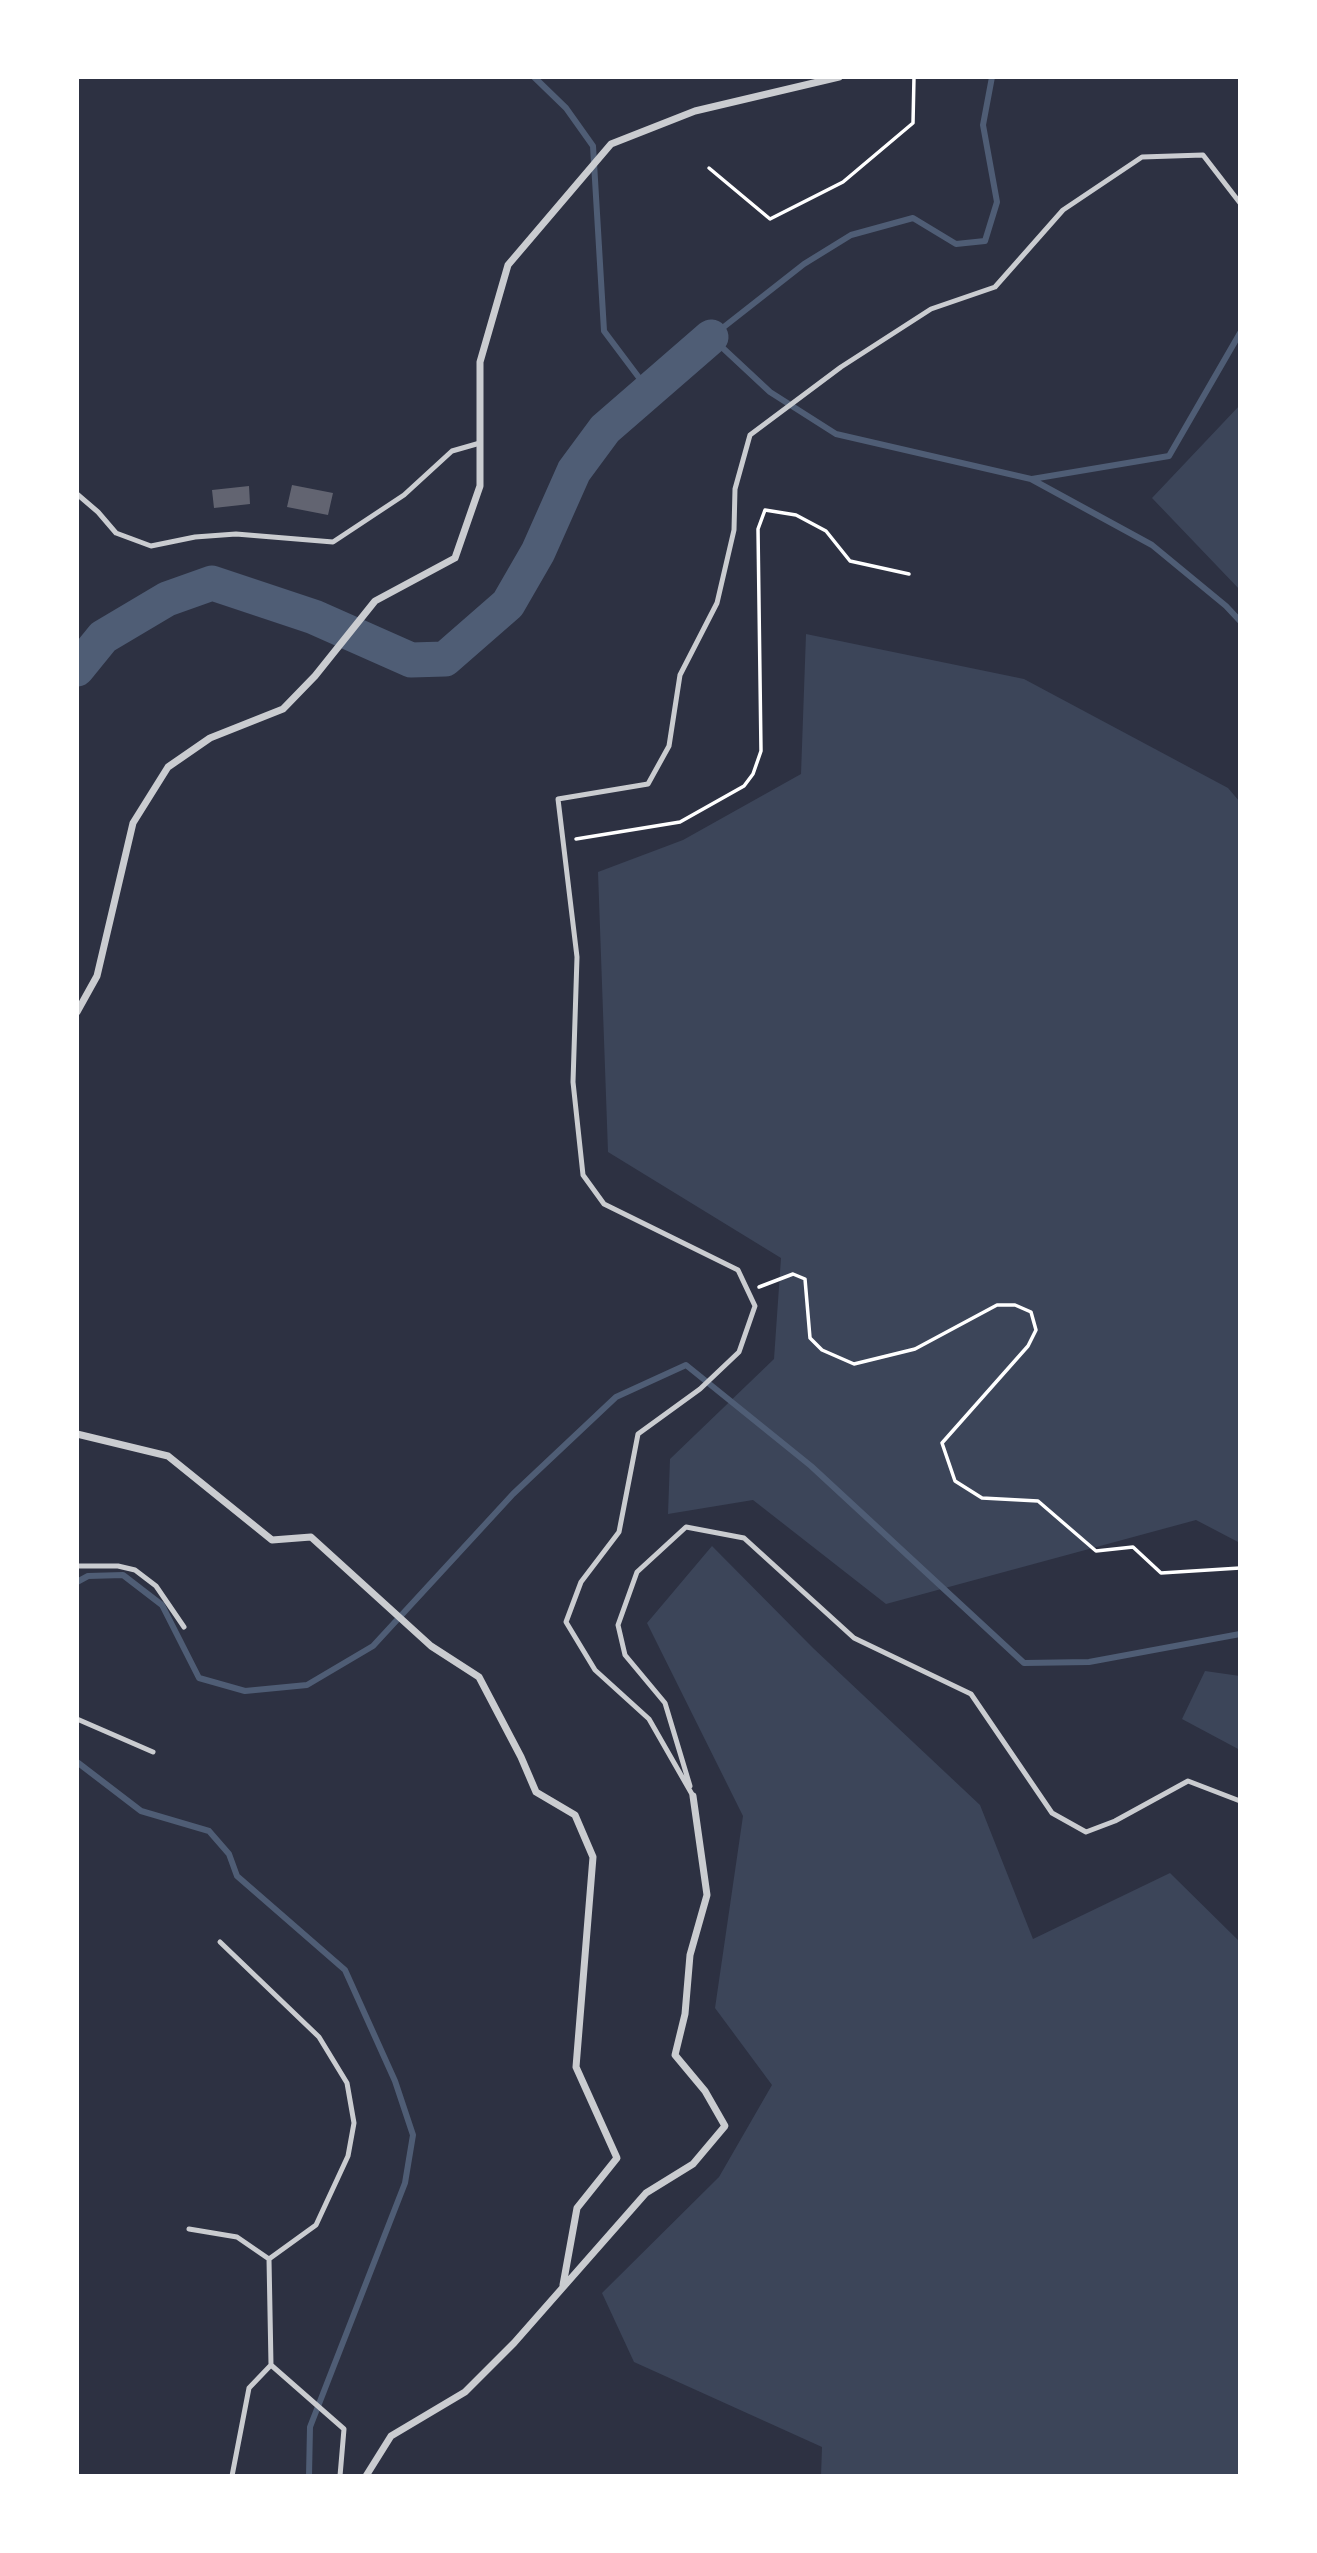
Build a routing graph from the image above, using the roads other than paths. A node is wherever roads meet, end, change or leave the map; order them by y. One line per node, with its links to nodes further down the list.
1 (838, 77): 3 (street)
2 (1240, 203): 11 (lane)
3 (480, 443): 4 (lane); 5 (street)
4 (77, 495)
5 (77, 1012)
6 (77, 1434): 16 (street)
7 (77, 1566): 8 (lane)
8 (184, 1627)
9 (77, 1719): 10 (lane)
10 (153, 1752)
11 (693, 1796): 12 (lane); 16 (street)
12 (1240, 1801)
13 (219, 1942): 15 (lane)
14 (189, 2229): 15 (lane)
15 (269, 2259): 17 (lane)
16 (563, 2285): 20 (street)
17 (271, 2365): 18 (lane); 19 (lane)
18 (232, 2476)
19 (340, 2476)
20 (366, 2476)

